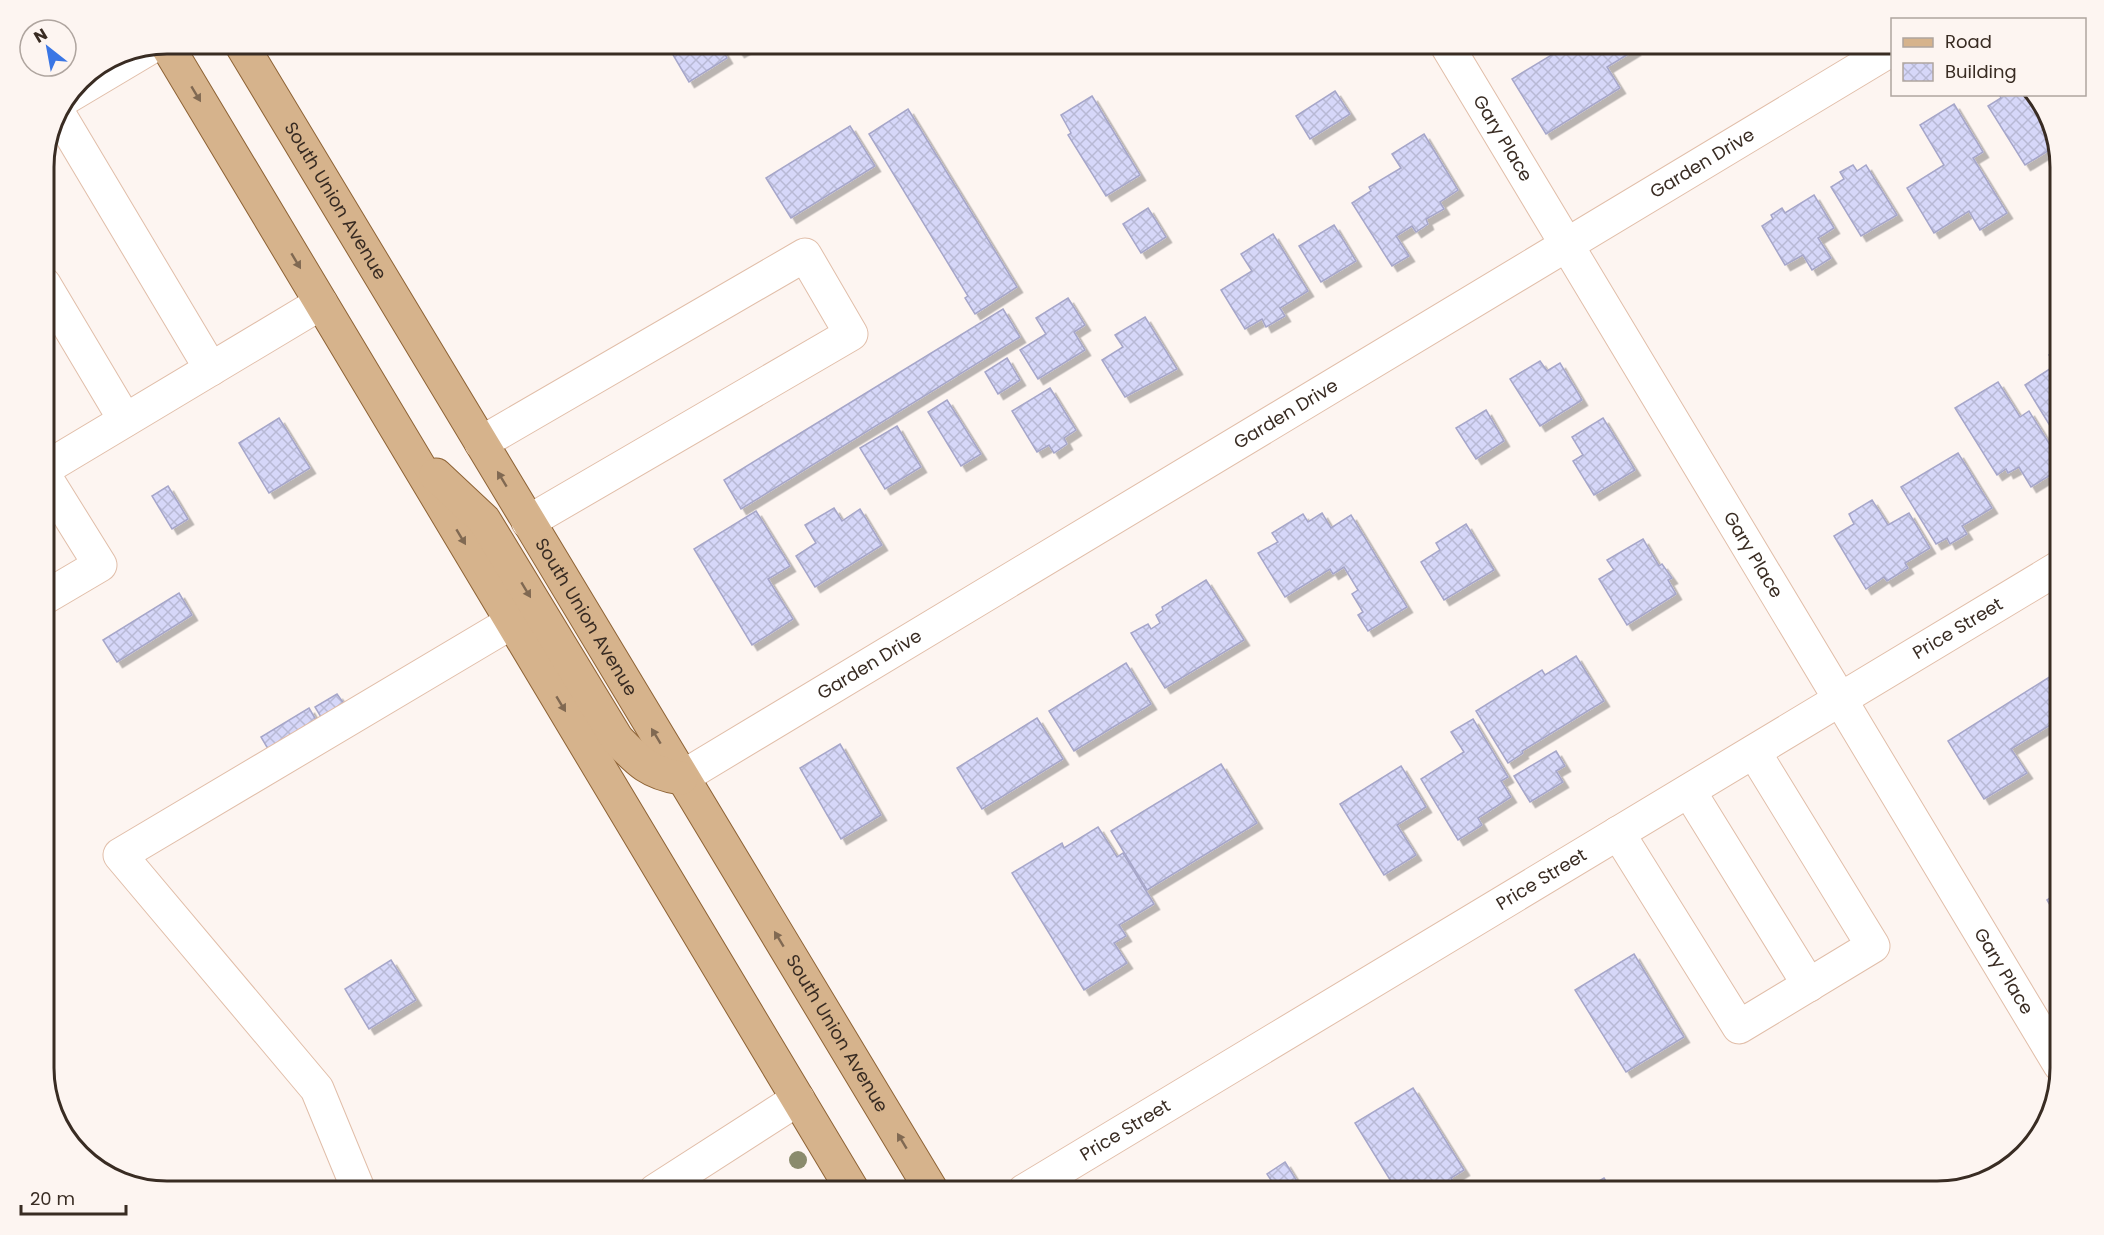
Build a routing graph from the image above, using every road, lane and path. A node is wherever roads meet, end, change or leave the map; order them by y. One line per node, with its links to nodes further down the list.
1 (172, 54): 10 (main road, one-way to 10)
2 (247, 54): 13 (main road, South Union Avenue)
3 (1452, 54): 8 (street, Gary Place)
4 (1885, 54): 8 (street, Garden Drive)
5 (121, 64): 6 (street)
6 (93, 81)
7 (64, 122): 11 (street)
8 (1567, 245): 21 (street, Gary Place); 23 (street, Garden Drive)
9 (54, 301): 12 (street)
10 (321, 303): 11 (street); 14 (main road)
11 (210, 369): 12 (street)
12 (125, 420): 15 (street)
13 (481, 443): 17 (main road, South Union Avenue, one-way to 13); 17 (street)
14 (409, 450): 20 (main road, one-way to 20); 23 (main road, one-way to 23)
15 (54, 463)
16 (54, 491): 19 (street)
17 (528, 522): 23 (main road, South Union Avenue, one-way to 17)
18 (2050, 573): 21 (street, Price Street)
19 (54, 592)
20 (512, 622): 28 (main road, one-way to 28); 29 (street)
21 (1841, 700): 22 (street, Price Street); 27 (street, Gary Place)
22 (1754, 752): 24 (street, Price Street); 26 (street)
23 (681, 778): 32 (main road, South Union Avenue, one-way to 23)
24 (1689, 791): 25 (street, Price Street); 26 (street)
25 (1618, 833): 26 (street); 33 (street, Price Street)
26 (1809, 985)
27 (2050, 1047)
28 (798, 1099): 30 (street); 31 (main road)
29 (355, 1181)
30 (671, 1181)
31 (848, 1181)
32 (926, 1181)
33 (1041, 1181)

